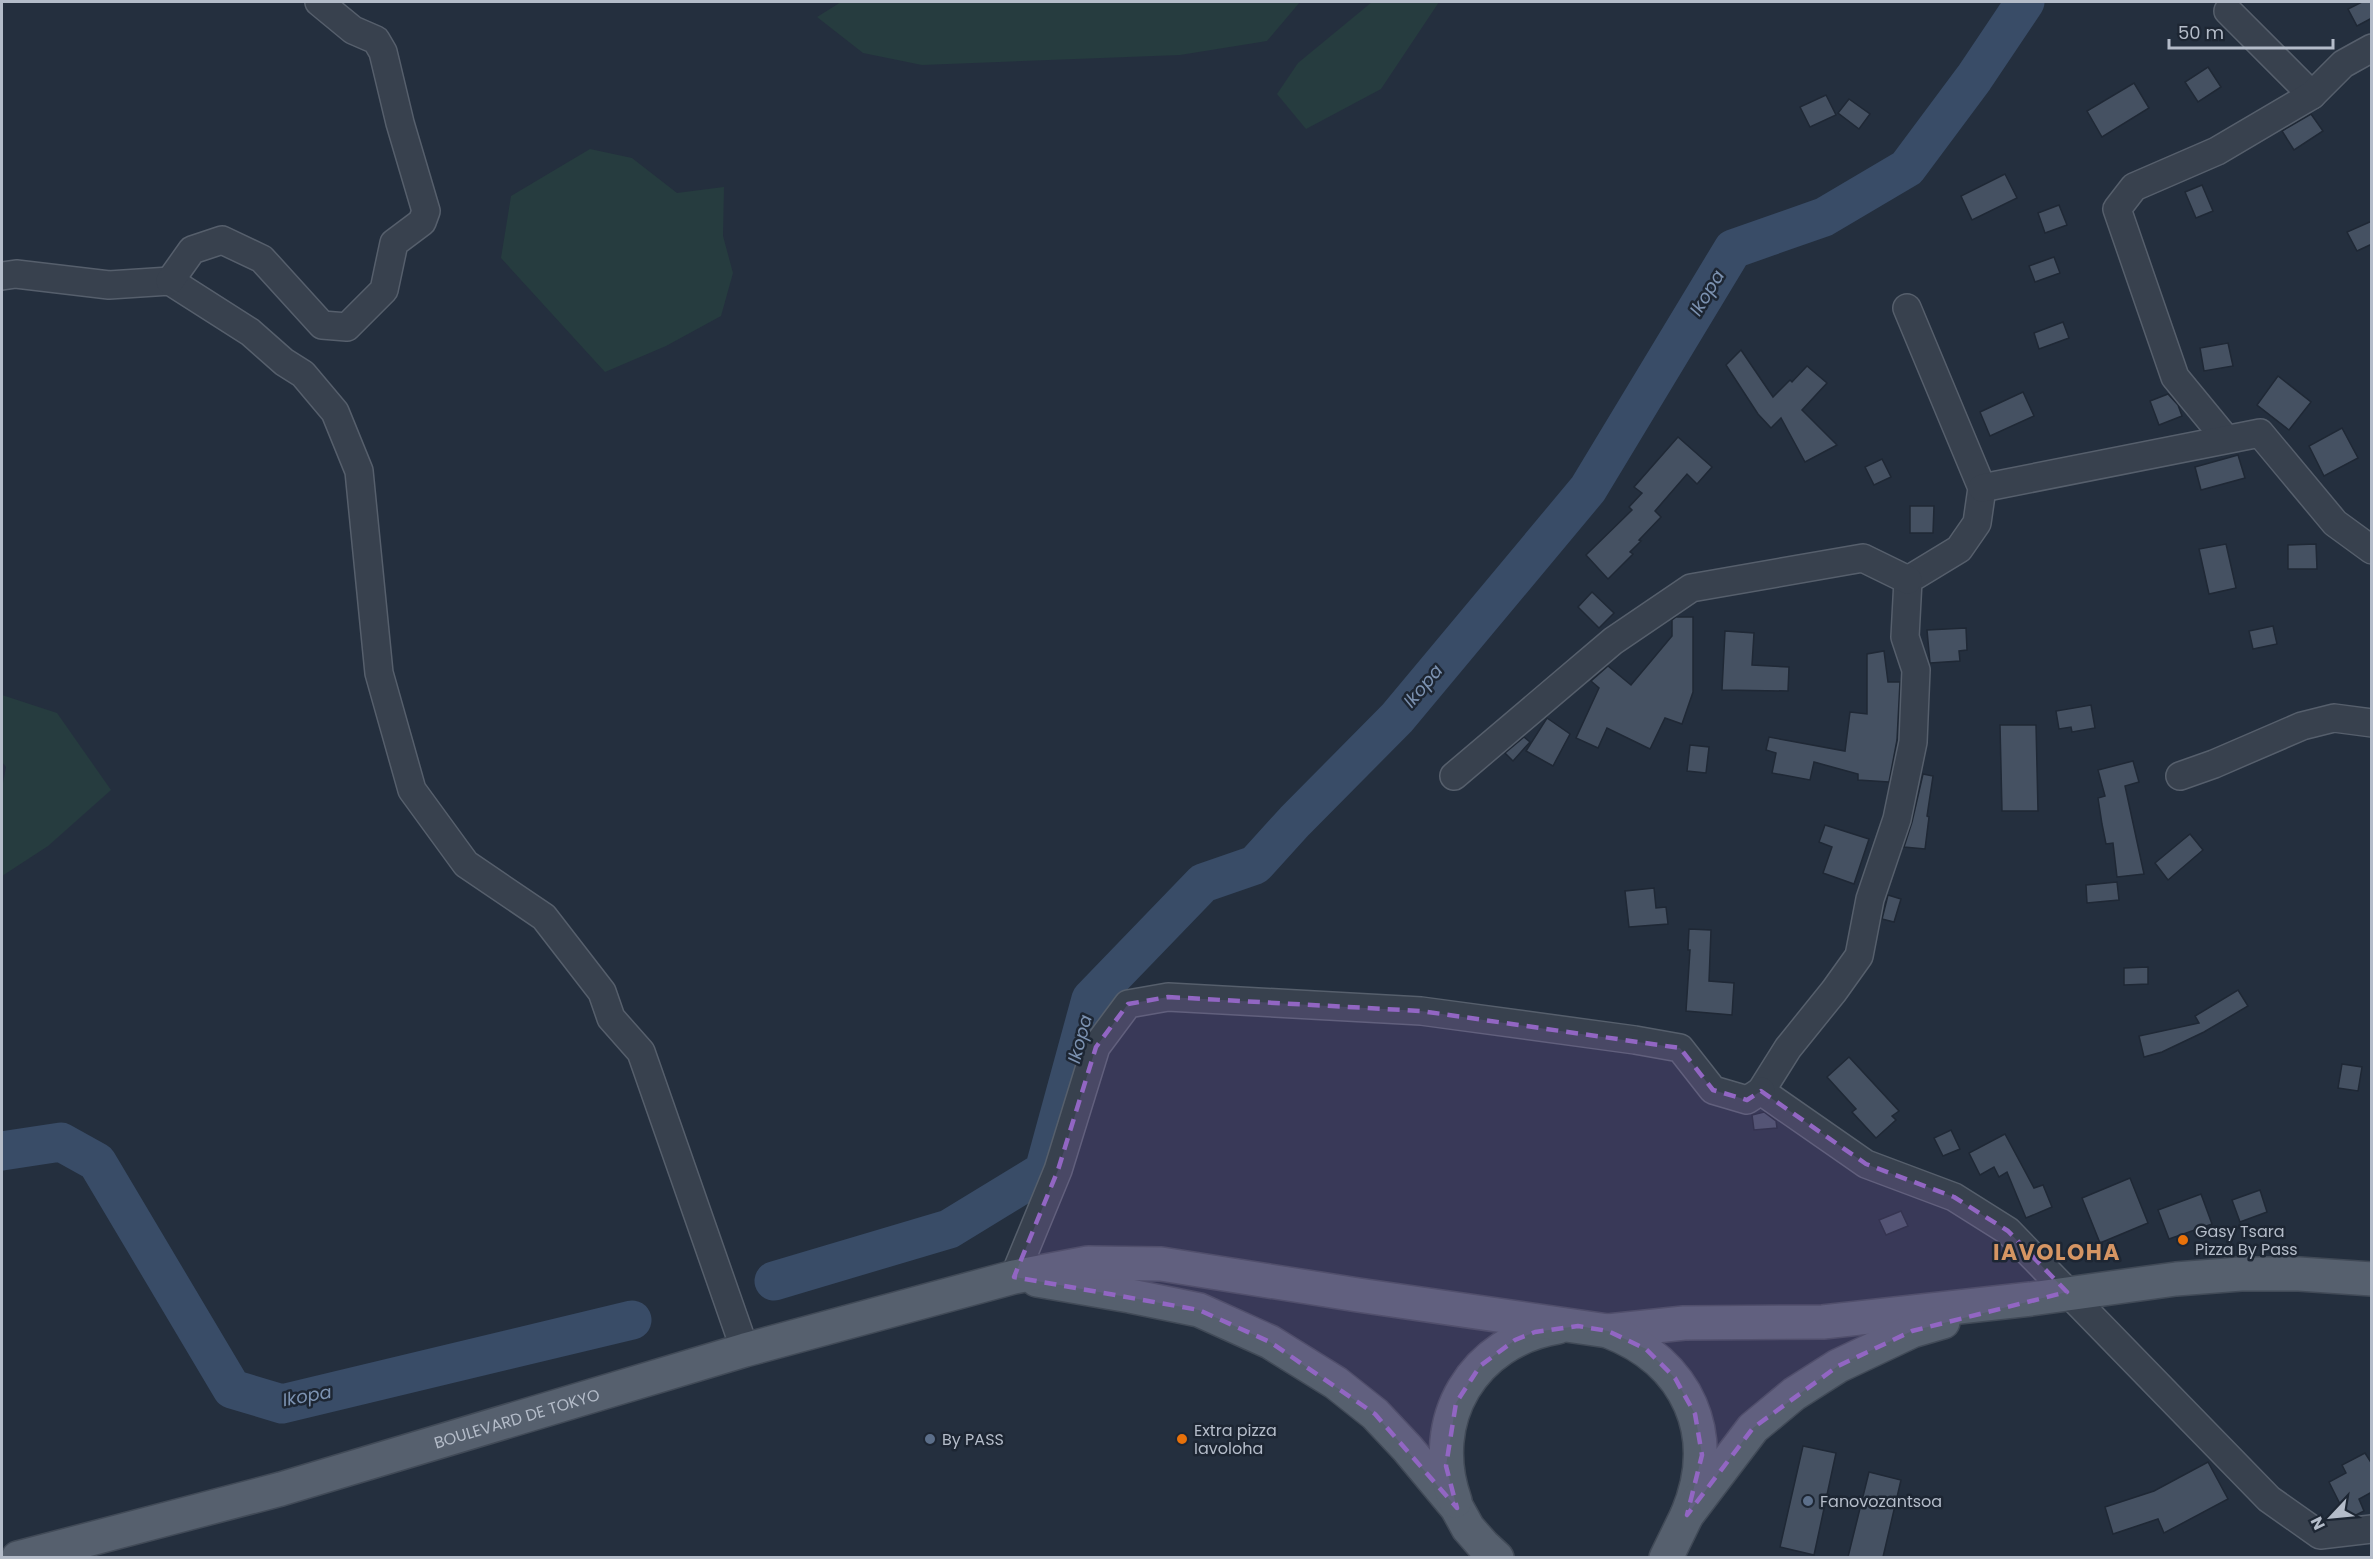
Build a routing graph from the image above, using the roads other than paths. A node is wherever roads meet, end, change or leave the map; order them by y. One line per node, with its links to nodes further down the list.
1 (319, 2): 6 (street)
2 (2228, 11): 4 (street)
3 (2372, 48): 4 (street)
4 (2312, 95): 8 (street)
5 (2, 276): 6 (street)
6 (170, 280): 21 (street)
7 (1907, 308): 9 (street)
8 (2226, 439): 9 (street); 10 (street)
9 (1982, 488): 11 (street)
10 (2372, 550)
11 (1908, 580): 13 (street); 15 (street)
12 (2372, 723): 14 (street)
13 (1454, 776)
14 (2180, 776)
15 (1761, 1091): 16 (street); 18 (street)
16 (1014, 1277): 20 (main road, BOULEVARD DE TOKYO); 21 (main road, BOULEVARD DE TOKYO); 22 (main road)
17 (2372, 1279): 18 (main road)
18 (2067, 1292): 19 (main road); 23 (street)
19 (2031, 1299): 20 (main road); 24 (main road)
20 (1593, 1329): 22 (main road); 24 (main road)
21 (745, 1350): 26 (main road, BOULEVARD DE TOKYO)
22 (1457, 1509): 25 (main road)
23 (2372, 1529)
24 (1677, 1534): 27 (main road)
25 (1489, 1553)
26 (18, 1557)
27 (1651, 1557)

